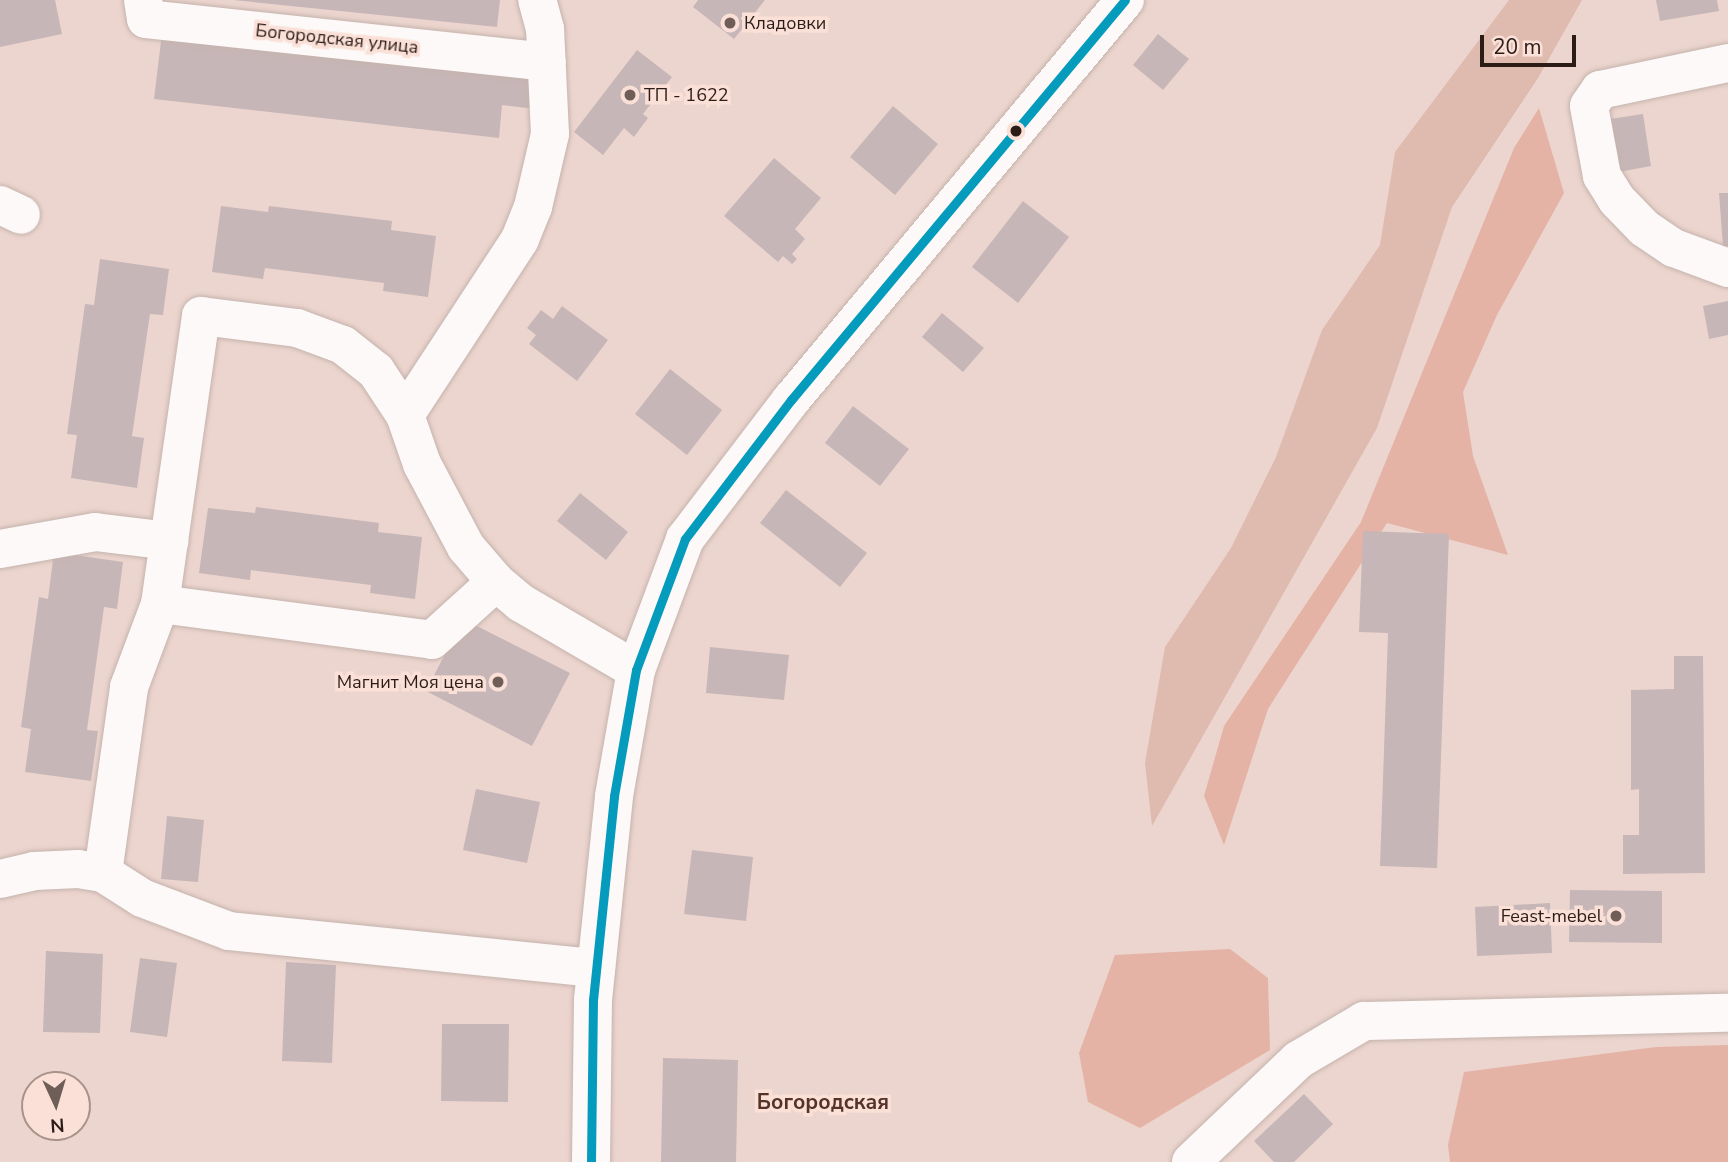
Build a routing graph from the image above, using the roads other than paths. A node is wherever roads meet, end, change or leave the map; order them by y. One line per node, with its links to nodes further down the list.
1 (144, 0): 4 (street, Богородская улица)
2 (537, 0): 4 (street)
3 (1125, 0): 12 (street)
4 (547, 62): 7 (street)
5 (1728, 63): 6 (street)
6 (1728, 268)
7 (405, 415): 8 (street); 10 (street)
8 (169, 541): 9 (street); 11 (street)
9 (0, 548)
10 (496, 582): 11 (street); 12 (street)
11 (160, 604): 13 (street)
12 (636, 670): 15 (street)
13 (103, 873): 14 (street); 15 (street)
14 (0, 879)
15 (596, 968): 17 (street)
16 (1728, 1013): 18 (street)
17 (591, 1162)
18 (1191, 1162)

